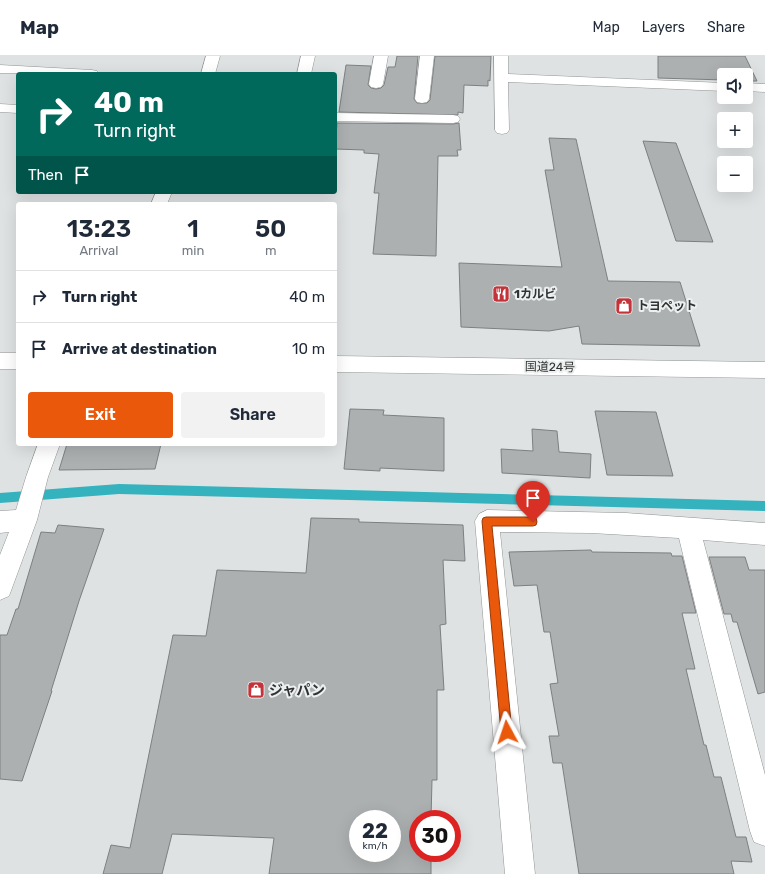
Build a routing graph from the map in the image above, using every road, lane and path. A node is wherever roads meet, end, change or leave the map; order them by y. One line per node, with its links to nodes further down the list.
1 (213, 56): 8 (main road)
2 (308, 56): 9 (main road)
3 (382, 56): 11 (main road)
4 (427, 56): 15 (main road)
5 (501, 56): 10 (main road)
6 (0, 69): 7 (main road)
7 (55, 72)
8 (209, 72)
9 (304, 72)
10 (502, 78): 12 (main road); 20 (main road)
11 (376, 84)
12 (717, 87)
13 (753, 88): 14 (main road)
14 (765, 88)
15 (422, 99)
16 (0, 108): 17 (main road)
17 (16, 109)
18 (337, 117): 19 (main road)
19 (453, 119)
20 (502, 130)
21 (0, 361): 22 (main road)
22 (16, 361)
23 (337, 364): 24 (main road, 国道24号)
24 (765, 370)
25 (48, 446): 26 (main road)
26 (27, 513): 27 (main road); 30 (main road)
27 (0, 522)
28 (688, 528): 29 (main road); 31 (main road); 32 (main road)
29 (765, 534)
30 (0, 588)
31 (765, 831)
32 (520, 874)

